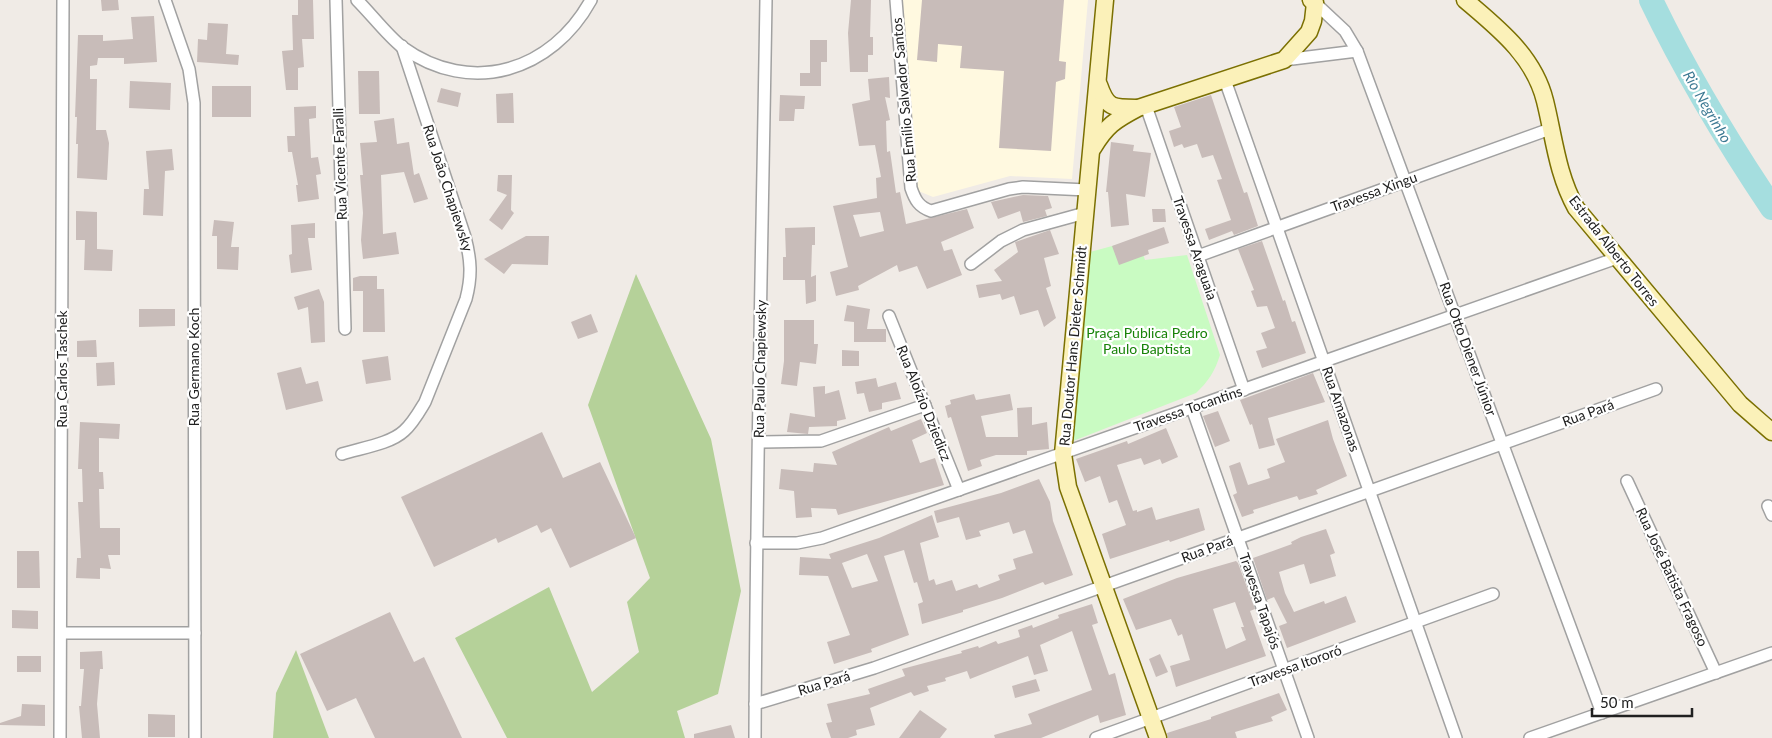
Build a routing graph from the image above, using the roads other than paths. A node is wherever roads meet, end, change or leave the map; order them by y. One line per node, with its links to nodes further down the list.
1 (63, 0): 47 (street, Rua Carlos Taschek)
2 (165, 0): 48 (street, Rua Germano Koch)
3 (336, 0): 28 (street, Rua Vicente Faralli)
4 (357, 0): 11 (street)
5 (591, 0): 11 (street)
6 (766, 0): 35 (street, Rua Paulo Chapiewsky)
7 (896, 0): 20 (street, Rua Emílio Salvador Santos)
8 (1105, 0): 15 (street, Rua Doutor Hans Dieter Schmidt)
9 (1465, 0): 17 (street, Estrada Alberto Torres)
10 (1313, 1): 12 (street, Rua Otto Diener Júnior); 13 (street)
11 (402, 46): 37 (street, Rua João Chapiewsky)
12 (1357, 51): 13 (street); 19 (street, Rua Otto Diener Júnior)
13 (1284, 60): 14 (street)
14 (1225, 80): 16 (street); 22 (street, Rua Amazonas)
15 (1097, 81): 16 (street); 18 (street, Rua Doutor Hans Dieter Schmidt)
16 (1142, 107): 18 (street); 23 (street, Travessa Araguaia)
17 (1550, 129): 19 (street, Travessa Xingu); 24 (street, Estrada Alberto Torres)
18 (1091, 152): 20 (street, Rua Doutor Hans Dieter Schmidt)
19 (1405, 181): 22 (street, Travessa Xingu); 26 (street, Rua Otto Diener Júnior)
20 (1087, 190): 21 (street, Rua Doutor Hans Dieter Schmidt)
21 (1085, 213): 25 (street); 38 (street, Rua Doutor Hans Dieter Schmidt)
22 (1277, 227): 23 (street, Travessa Xingu); 29 (street, Rua Amazonas)
23 (1198, 256): 31 (street, Travessa Araguaia)
24 (1617, 258): 26 (street, Travessa Tocantins); 34 (street, Estrada Alberto Torres)
25 (970, 264)
26 (1455, 315): 29 (street, Travessa Tocantins); 36 (street, Rua Otto Diener Júnior)
27 (889, 316): 32 (street, Rua Aloízio Dziedicz)
28 (344, 329)
29 (1324, 361): 31 (street, Travessa Tocantins); 41 (street, Rua Amazonas)
30 (1656, 389): 36 (street, Rua Pará)
31 (1244, 390): 33 (street, Travessa Tocantins)
32 (925, 405): 35 (street); 40 (street, Rua Aloízio Dziedicz)
33 (1192, 408): 38 (street, Travessa Tocantins); 42 (street, Travessa Tapajós)
34 (1772, 432)
35 (760, 442): 43 (street, Rua Paulo Chapiewsky)
36 (1502, 444): 41 (street, Rua Pará); 53 (street, Rua Otto Diener Júnior)
37 (342, 454)
38 (1063, 454): 40 (street, Travessa Tocantins); 44 (street, Rua Doutor Hans Dieter Schmidt)
39 (1627, 481): 51 (street, Rua José Batista Fragoso)
40 (959, 490): 43 (street, Travessa Tocantins)
41 (1370, 491): 42 (street, Rua Pará); 46 (street, Rua Amazonas)
42 (1238, 538): 44 (street, Rua Pará); 50 (street, Travessa Tapajós)
43 (756, 543): 52 (street, Rua Paulo Chapiewsky)
44 (1104, 586): 52 (street, Rua Pará); 54 (street, Rua Doutor Hans Dieter Schmidt)
45 (1492, 594): 46 (street, Travessa Itororó)
46 (1415, 622): 50 (street, Travessa Itororó); 61 (street, Rua Amazonas)
47 (61, 633): 48 (street); 55 (street, Rua Carlos Taschek)
48 (194, 633): 56 (street, Rua Germano Koch)
49 (1772, 653): 51 (street)
50 (1284, 670): 54 (street, Travessa Itororó); 60 (street, Travessa Tapajós)
51 (1716, 673): 53 (street)
52 (755, 704): 57 (street, Rua Paulo Chapiewsky)
53 (1602, 713): 62 (street)
54 (1151, 719): 58 (street, Travessa Itororó); 59 (street, Rua Doutor Hans Dieter Schmidt)
55 (60, 738)
56 (194, 738)
57 (755, 738)
58 (1096, 738)
59 (1158, 738)
60 (1308, 738)
61 (1456, 738)
62 (1530, 738)

